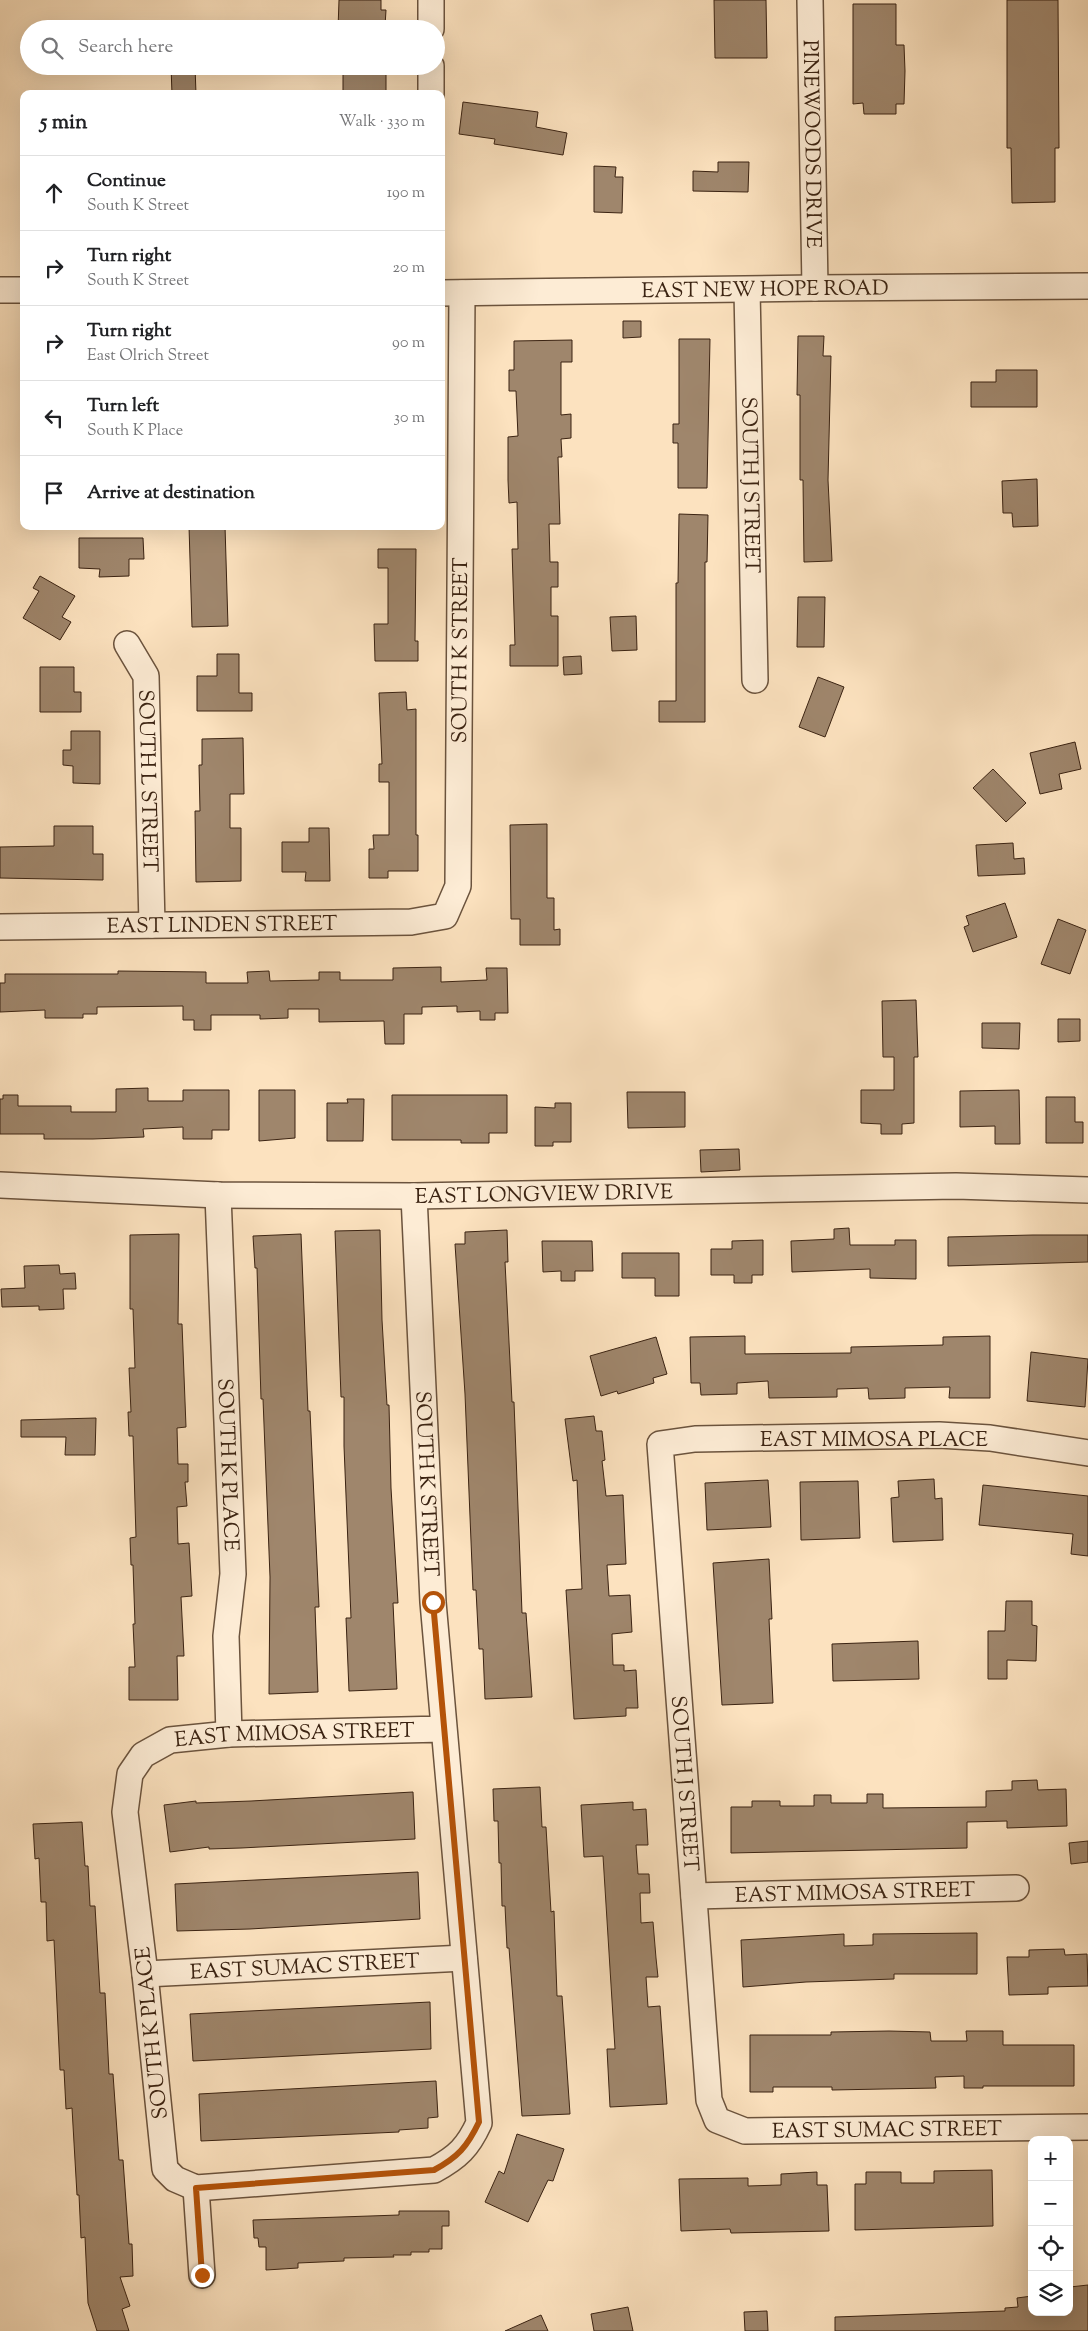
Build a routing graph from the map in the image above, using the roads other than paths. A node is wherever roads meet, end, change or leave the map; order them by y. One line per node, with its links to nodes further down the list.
1 (431, 0): 3 (street)
2 (810, 0): 7 (street, PINEWOODS DRIVE)
3 (431, 20)
4 (431, 75): 5 (street)
5 (431, 90)
6 (1088, 286): 7 (street, EAST NEW HOPE ROAD)
7 (815, 288): 10 (street, EAST NEW HOPE ROAD)
8 (0, 290): 9 (street)
9 (20, 290)
10 (747, 290): 11 (street, EAST NEW HOPE ROAD); 13 (street, SOUTH J STREET)
11 (452, 293): 14 (street, SOUTH K STREET)
12 (127, 644): 15 (street, SOUTH L STREET)
13 (754, 680)
14 (445, 916): 15 (street, EAST LINDEN STREET)
15 (152, 925): 16 (street, EAST LINDEN STREET)
16 (0, 927)
17 (0, 1186): 19 (street, EAST LONGVIEW DRIVE)
18 (1088, 1190): 20 (street, EAST LONGVIEW DRIVE)
19 (218, 1195): 20 (street, EAST LONGVIEW DRIVE); 24 (street, SOUTH K PLACE)
20 (414, 1196): 23 (street, SOUTH K STREET)
21 (660, 1444): 22 (street, EAST MIMOSA PLACE); 27 (street, SOUTH J STREET)
22 (1088, 1453)
23 (443, 1729): 24 (street, EAST MIMOSA STREET); 28 (street, SOUTH K STREET)
24 (229, 1734): 25 (street, EAST MIMOSA STREET)
25 (130, 1774): 29 (street, SOUTH K PLACE)
26 (1016, 1888): 27 (street, EAST MIMOSA STREET)
27 (694, 1896): 30 (street, SOUTH J STREET)
28 (464, 1958): 29 (street, EAST SUMAC STREET); 32 (street, SOUTH K STREET)
29 (145, 1974): 32 (street, SOUTH K PLACE)
30 (717, 2120): 31 (street, EAST SUMAC STREET)
31 (1088, 2127)
32 (196, 2188): 33 (street)
33 (202, 2275)

